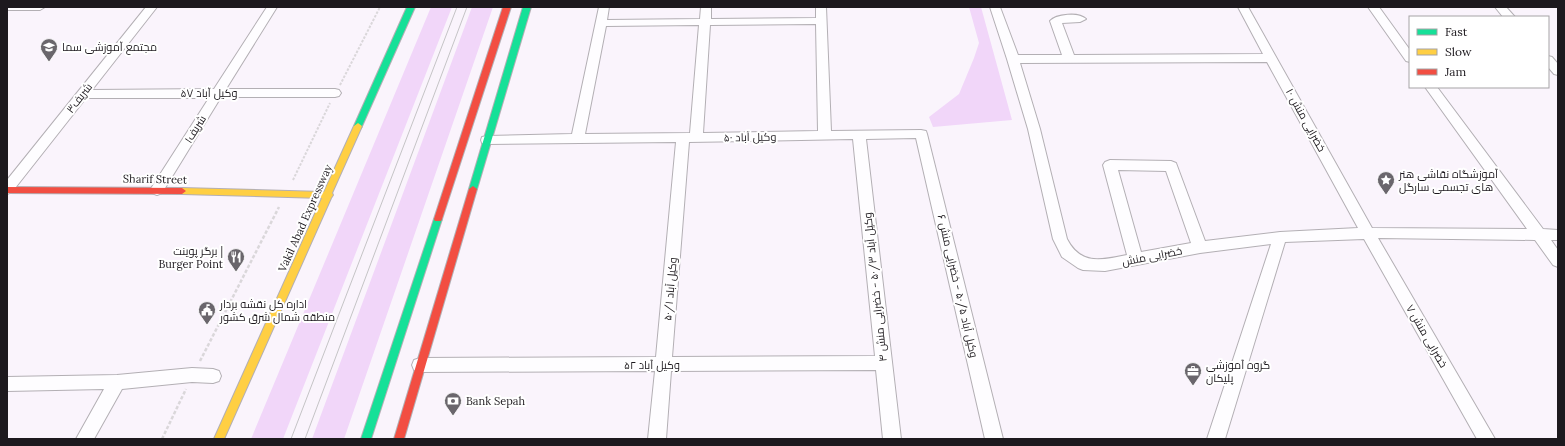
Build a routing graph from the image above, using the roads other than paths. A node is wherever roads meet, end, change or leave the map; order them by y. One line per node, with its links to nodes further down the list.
1 (7, 7): 2 (street)
2 (40, 7)
3 (152, 7): 29 (street, شریف٣)
4 (272, 7): 27 (street, شریف١)
5 (411, 7): 41 (main road, Vakil Abad Expressway)
6 (507, 7): 42 (main road)
7 (527, 7): 35 (main road)
8 (604, 7): 19 (street)
9 (706, 7): 18 (street, وکیل آباد ۵۰/۱)
10 (821, 7): 17 (street)
11 (995, 7): 23 (street, خضرایی منش)
12 (1243, 7): 22 (street, خضرایی منش ۱۰)
13 (1373, 7): 20 (street)
14 (1500, 7): 15 (street)
15 (1508, 16)
16 (1080, 19): 21 (street)
17 (822, 21): 18 (street); 32 (street)
18 (705, 22): 19 (street); 34 (street, وکیل آباد ۵۰/۱)
19 (601, 23): 33 (street)
20 (1409, 57)
21 (1069, 58): 22 (street); 23 (street)
22 (1272, 58): 43 (street, خضرایی منش ۱۰)
23 (1013, 59): 48 (street, خضرایی منش)
24 (1549, 61): 25 (street)
25 (1558, 72)
26 (1432, 88): 44 (street)
27 (218, 93): 28 (street, ۵۷ وکیل آباد); 29 (street, ۵۷ وکیل آباد); 39 (street, شریف١)
28 (335, 93)
29 (82, 94): 38 (street, شریف٣)
30 (922, 134): 31 (street, ۵۰ وکیل آباد); 62 (street, وکیل آباد ۵۰/۵ - خضرایی منش ۶)
31 (859, 135): 32 (street, ۵۰ وکیل آباد); 50 (street, وکیل آباد ۵۰/۳ - خضرایی منش ۴)
32 (825, 136): 34 (street, ۵۰ وکیل آباد)
33 (578, 138): 34 (street, ۵۰ وکیل آباد); 35 (street, ۵۰ وکیل آباد)
34 (689, 138): 52 (street, وکیل آباد ۵۰/۱)
35 (487, 140): 36 (main road)
36 (478, 169): 37 (main road); 51 (main road)
37 (467, 180)
38 (7, 190): 39 (main road, Sharif Street)
39 (157, 190): 41 (main road, Sharif Street)
40 (455, 191): 42 (main road)
41 (329, 195): 57 (main road, Vakil Abad Expressway)
42 (444, 201): 58 (main road)
43 (1368, 233): 44 (street, خضرایی منش); 46 (street, خضرایی منش); 64 (street, خضرایی منش ۷)
44 (1539, 235): 45 (street, خضرایی منش); 49 (street)
45 (1558, 235)
46 (1280, 237): 47 (street, خضرایی منش); 63 (street)
47 (1200, 247): 48 (street, خضرایی منش); 48 (street)
48 (1136, 260)
49 (1558, 261)
50 (883, 363): 52 (street, ۵۲ وکیل آباد); 61 (street, وکیل آباد ۵۰/۳ - خضرایی منش ۴)
51 (420, 365): 52 (street, ۵۲ وکیل آباد); 59 (main road)
52 (663, 365): 60 (street, وکیل آباد ۵۰/۱)
53 (213, 376): 54 (street)
54 (117, 382): 55 (street); 56 (street)
55 (7, 384)
56 (85, 439)
57 (219, 439)
58 (366, 439)
59 (399, 439)
60 (657, 439)
61 (892, 439)
62 (994, 439)
63 (1216, 439)
64 (1486, 439)

